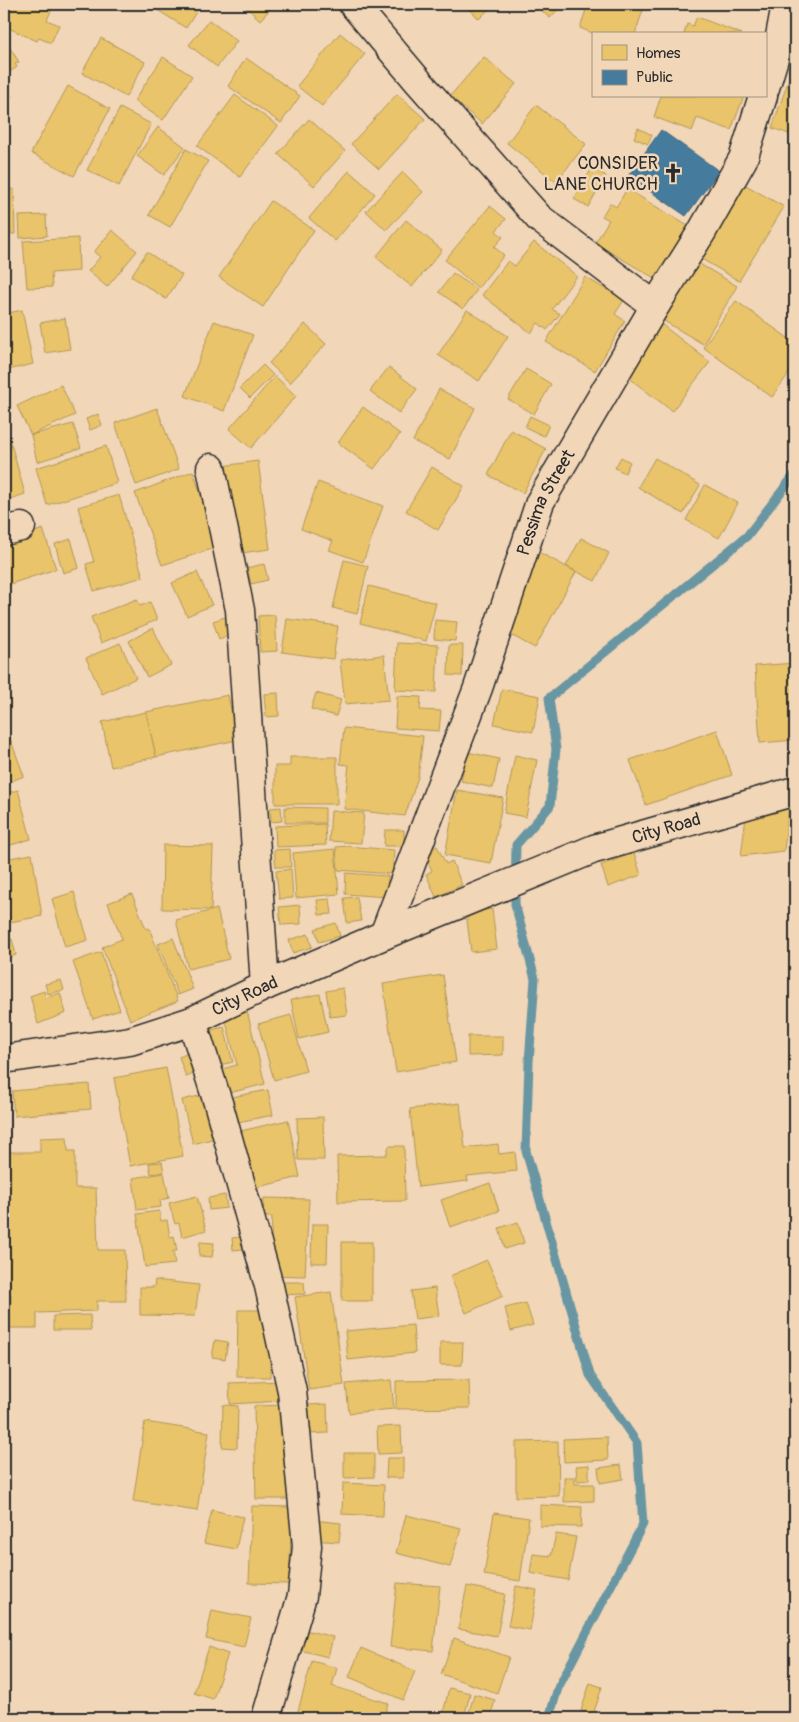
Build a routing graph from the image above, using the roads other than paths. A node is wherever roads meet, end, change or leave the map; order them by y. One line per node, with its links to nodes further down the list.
1 (353, 4): 5 (street)
2 (786, 4): 3 (street)
3 (766, 85)
4 (762, 98): 5 (street, Pessima Street)
5 (655, 306): 8 (street, Pessima Street)
6 (211, 468): 9 (street)
7 (795, 791): 8 (street, City Road)
8 (384, 935): 9 (street, City Road)
9 (265, 986): 10 (street, City Road)
10 (192, 1021): 11 (street, City Road); 12 (street)
11 (4, 1059)
12 (266, 1718)

